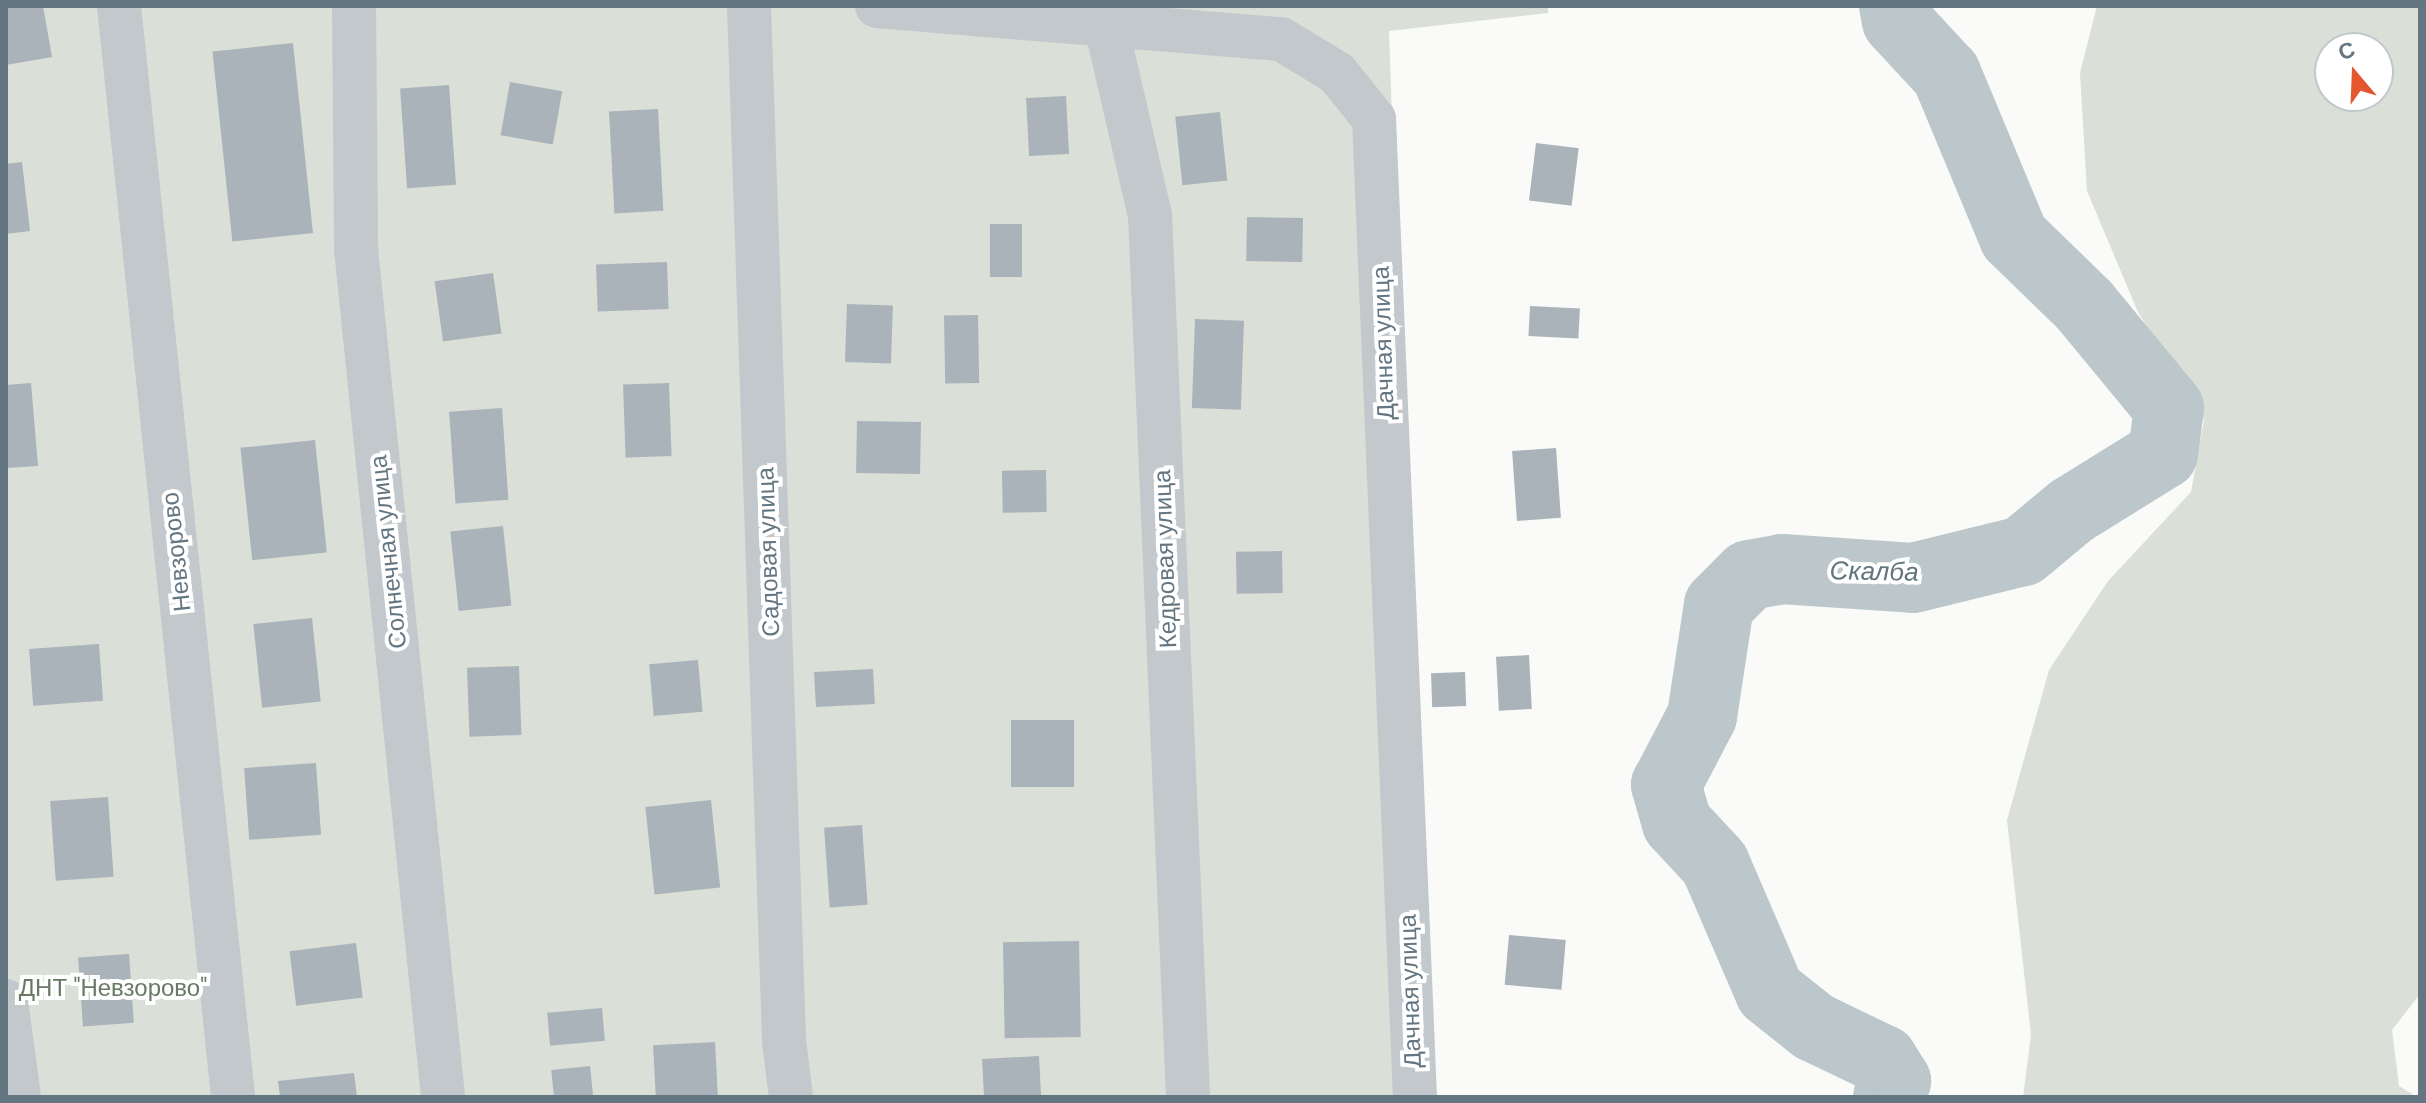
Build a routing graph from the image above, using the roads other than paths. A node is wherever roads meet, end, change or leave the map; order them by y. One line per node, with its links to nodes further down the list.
1 (119, 6): 8 (street, Невзорово)
2 (354, 6): 9 (street, Солнечная улица)
3 (749, 6): 10 (street, Садовая улица)
4 (877, 6): 5 (street, Дачная улица)
5 (1106, 25): 11 (street, Кедровая улица); 12 (street, Дачная улица)
6 (6, 1001): 7 (street)
7 (13, 1072)
8 (233, 1097)
9 (443, 1097)
10 (791, 1097)
11 (1188, 1097)
12 (1415, 1097)

